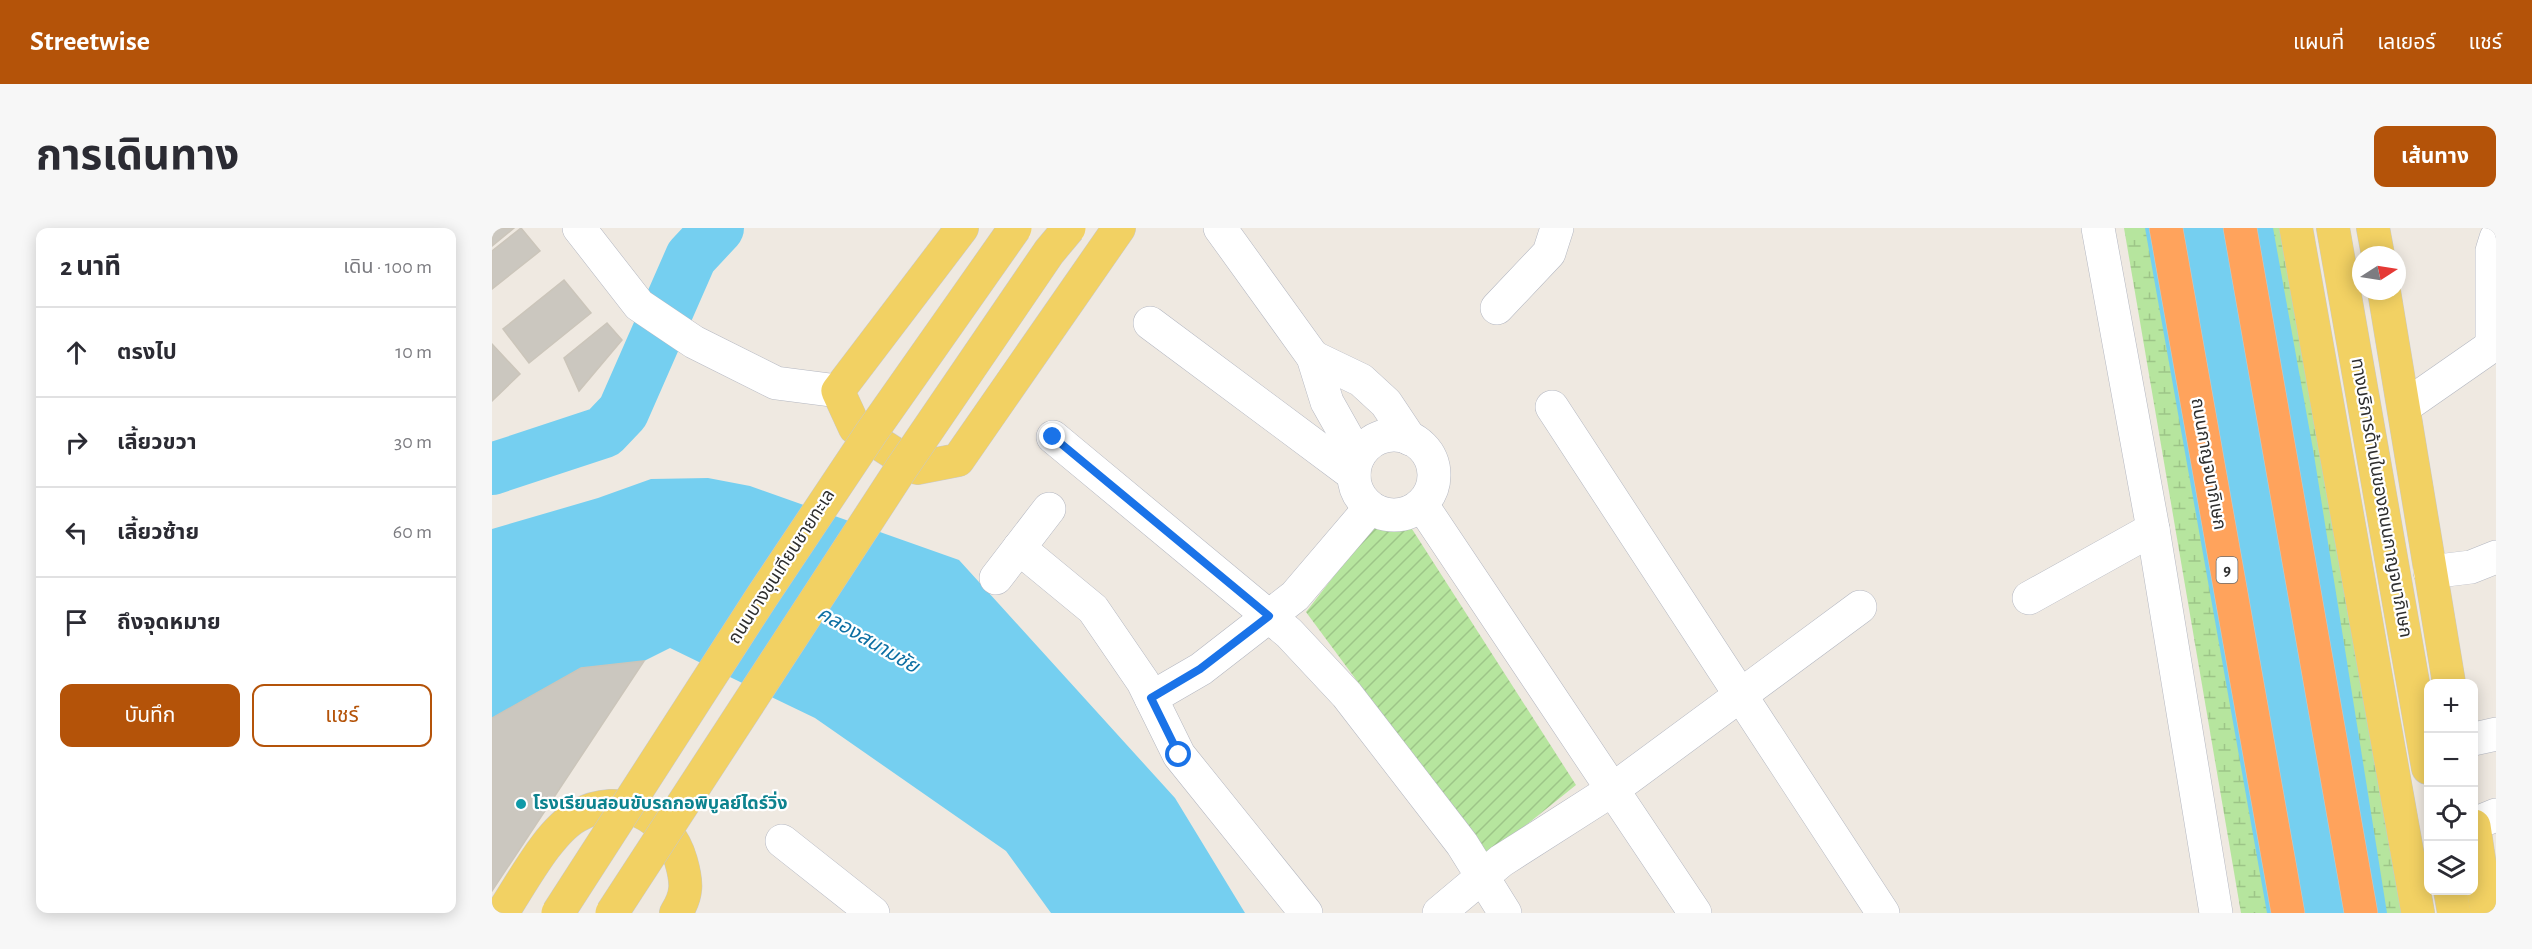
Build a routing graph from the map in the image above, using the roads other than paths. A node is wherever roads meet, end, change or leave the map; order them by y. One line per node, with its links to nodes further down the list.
1 (579, 228): 21 (street)
2 (962, 228): 21 (main road)
3 (1015, 228): 53 (main road, ถนนบางขุนเทียนชายทะเล, bridge)
4 (1069, 228): 54 (main road, bridge)
5 (1119, 228): 21 (main road)
6 (1220, 228): 20 (street)
7 (1557, 228): 17 (street)
8 (2098, 228): 30 (street)
9 (2166, 228): 63 (highway, ถนนกาญจนาภิเษก / 9)
10 (2240, 228): 64 (highway)
11 (2296, 228): 65 (main road)
12 (2333, 228): 43 (main road, ทางบริการด้านในของถนนกาญจนาภิเษก)
13 (2373, 228): 15 (main road)
14 (2496, 238): 19 (street)
15 (2376, 246)
16 (2386, 300): 23 (main road)
17 (1497, 309)
18 (1150, 323): 26 (street)
19 (2494, 344): 23 (street)
20 (1313, 357): 25 (street); 26 (street)
21 (838, 391)
22 (1552, 407): 39 (street)
23 (2404, 407): 33 (main road)
24 (1053, 437): 37 (street)
25 (1410, 439): 26 (street); 27 (street)
26 (1356, 466): 28 (street)
27 (1422, 505): 28 (street); 44 (street)
28 (1370, 508): 37 (street)
29 (1049, 509): 31 (street)
30 (2154, 529): 35 (street); 62 (street)
31 (1019, 548): 34 (street); 40 (street)
32 (2496, 557): 33 (street)
33 (2430, 572): 38 (main road)
34 (996, 578)
35 (2029, 598)
36 (1860, 607): 39 (street)
37 (1269, 616): 40 (street); 49 (street)
38 (2448, 679)
39 (1741, 695): 44 (street); 61 (street)
40 (1151, 698): 57 (street)
41 (2496, 734): 42 (street)
42 (2478, 738)
43 (2424, 745)
44 (1612, 790): 49 (street); 60 (street)
45 (2496, 815): 46 (street)
46 (2478, 823)
47 (782, 841): 56 (street)
48 (2477, 841): 51 (main road)
49 (1483, 877): 58 (street); 59 (street)
50 (2451, 895): 66 (main road)
51 (2490, 908)
52 (502, 913): 55 (main road)
53 (558, 913)
54 (612, 913)
55 (676, 913)
56 (873, 913)
57 (1306, 913)
58 (1439, 913)
59 (1505, 913)
60 (1695, 913)
61 (1883, 913)
62 (2216, 913)
63 (2288, 913)
64 (2361, 913)
65 (2418, 913)
66 (2454, 913)

